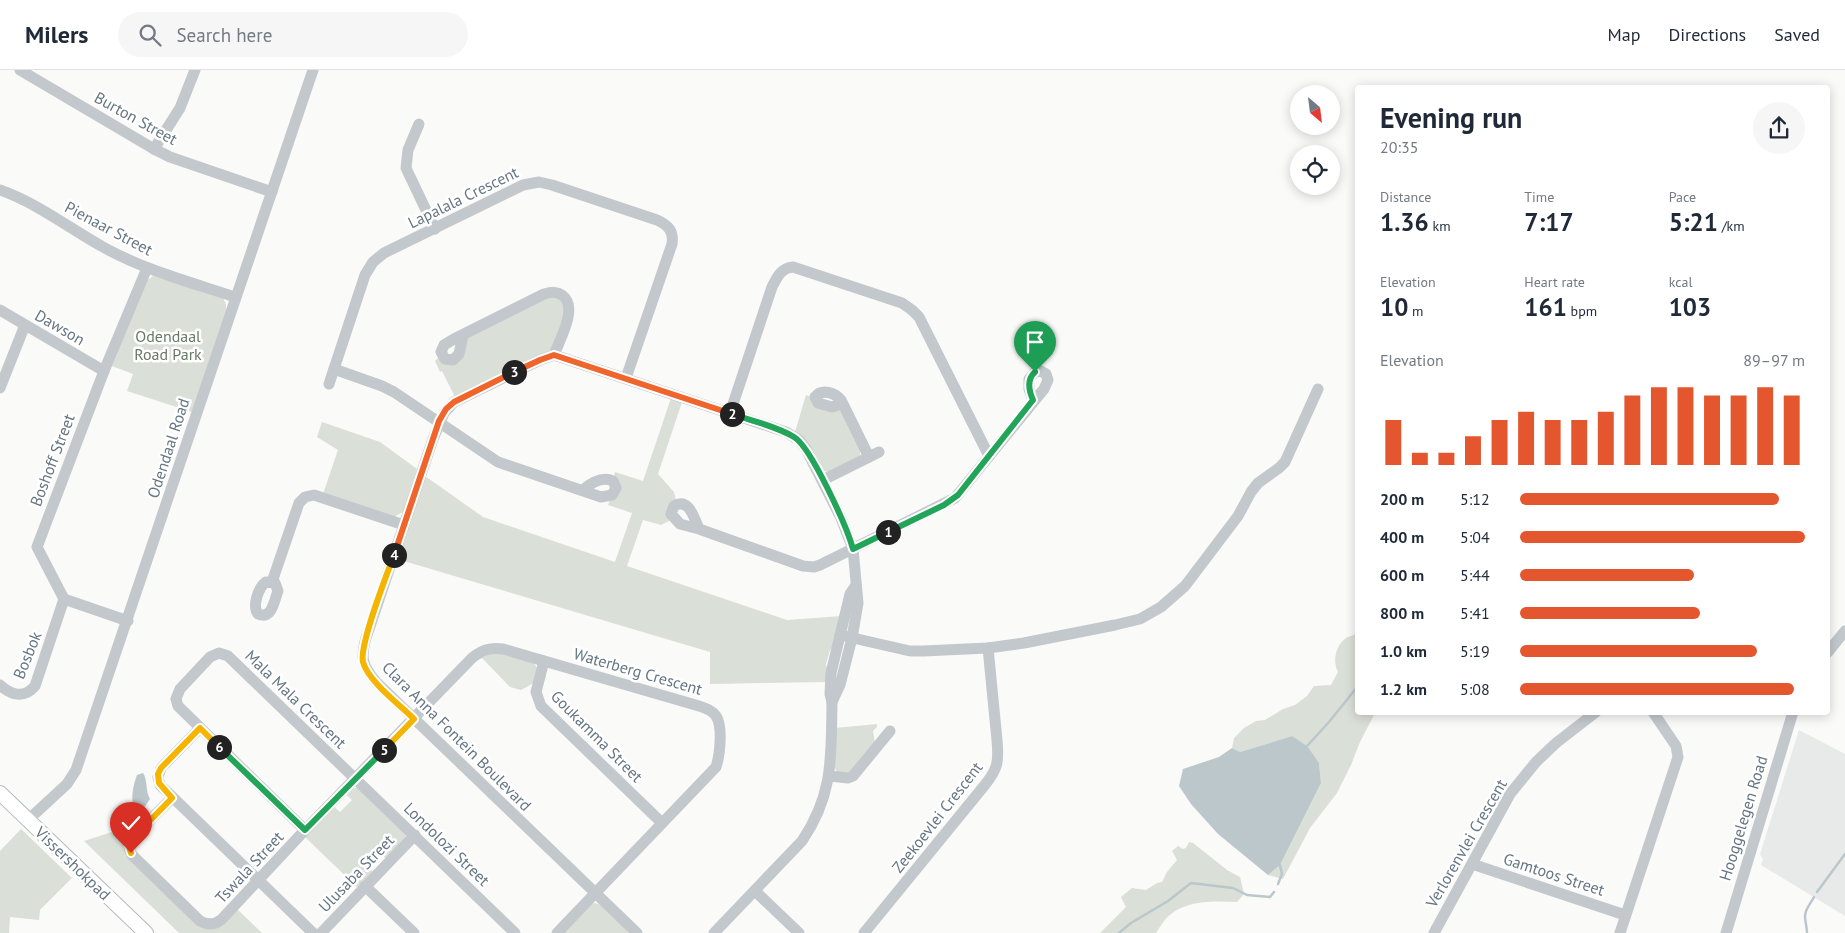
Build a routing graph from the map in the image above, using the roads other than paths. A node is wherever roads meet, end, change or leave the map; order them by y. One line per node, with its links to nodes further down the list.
1 (20, 70): 5 (street, Burton Street)
2 (195, 70): 5 (street)
3 (313, 70): 7 (street, Odendaal Road)
4 (419, 124): 8 (street)
5 (154, 150): 7 (street, Burton Street)
6 (0, 190): 9 (street, Pienaar Street)
7 (272, 192): 10 (street, Odendaal Road)
8 (435, 229): 15 (street, Lapalala Crescent); 17 (street, Lapalala Crescent)
9 (147, 268): 10 (street, Pienaar Street); 16 (street, Boshoff Street)
10 (235, 297): 33 (street, Odendaal Road)
11 (0, 310): 12 (street, Dawson)
12 (25, 325): 16 (street, Dawson); 19 (street)
13 (462, 335): 14 (street)
14 (554, 355): 17 (street); 24 (street, Clara Anna Fontein Boulevard)
15 (334, 369): 18 (street, Lapalala Crescent); 24 (street)
16 (104, 371): 32 (street, Boshoff Street)
17 (626, 378): 23 (street)
18 (329, 384)
19 (0, 388)
20 (1318, 389): 36 (street)
21 (1033, 400): 25 (street)
22 (842, 404): 26 (street)
23 (730, 414): 25 (street); 26 (street)
24 (439, 421): 27 (street); 28 (street, Clara Anna Fontein Boulevard)
25 (989, 456): 30 (street)
26 (822, 480): 30 (street)
27 (582, 490)
28 (404, 525): 31 (street); 43 (street, Clara Anna Fontein Boulevard)
29 (699, 529): 30 (street)
30 (853, 549): 35 (street)
31 (272, 582)
32 (64, 599): 33 (street); 39 (street, Bosbok)
33 (128, 620): 50 (street, Odendaal Road)
34 (1845, 631): 37 (street)
35 (846, 637): 36 (street); 46 (street)
36 (988, 648): 69 (street, Zeekoevlei Crescent)
37 (1830, 650)
38 (544, 661): 43 (street, Waterberg Crescent); 51 (street, Goukamma Street); 51 (street, Waterberg Crescent)
39 (0, 685)
40 (1592, 715): 54 (street, Verlorenvlei Crescent)
41 (1655, 715): 59 (street)
42 (1792, 715): 72 (street, Hooggelegen Road)
43 (414, 719): 47 (street, Tswala Street); 58 (street, Clara Anna Fontein Boulevard)
44 (200, 728): 47 (street, Mala Mala Crescent); 49 (street); 52 (street, Mala Mala Crescent)
45 (890, 731): 46 (street)
46 (830, 776): 57 (street)
47 (356, 779): 52 (street, Tswala Street); 53 (street, Londolozi Street)
48 (0, 792): 50 (main road, Vissershokpad)
49 (172, 798): 55 (street); 55 (street, Tswala Street)
50 (28, 820): 60 (main road, Vissershokpad)
51 (662, 823): 58 (street, Waterberg Crescent)
52 (305, 830): 55 (street, Tswala Street)
53 (415, 835): 56 (street, Ulusaba Street); 64 (street, Londolozi Street)
54 (1472, 864): 59 (street, Gamtoos Street); 70 (street, Verlorenvlei Crescent)
55 (258, 880): 61 (street)
56 (365, 886): 62 (street, Ulusaba Street); 63 (street)
57 (755, 891): 67 (street); 68 (street)
58 (595, 893): 65 (street, Waterberg Crescent); 66 (street, Clara Anna Fontein Boulevard)
59 (1625, 915): 71 (street)
60 (146, 933)
61 (313, 933)
62 (321, 933)
63 (414, 933)
64 (515, 933)
65 (557, 933)
66 (637, 933)
67 (714, 933)
68 (799, 933)
69 (864, 933)
70 (1434, 933)
71 (1620, 933)
72 (1726, 933)

